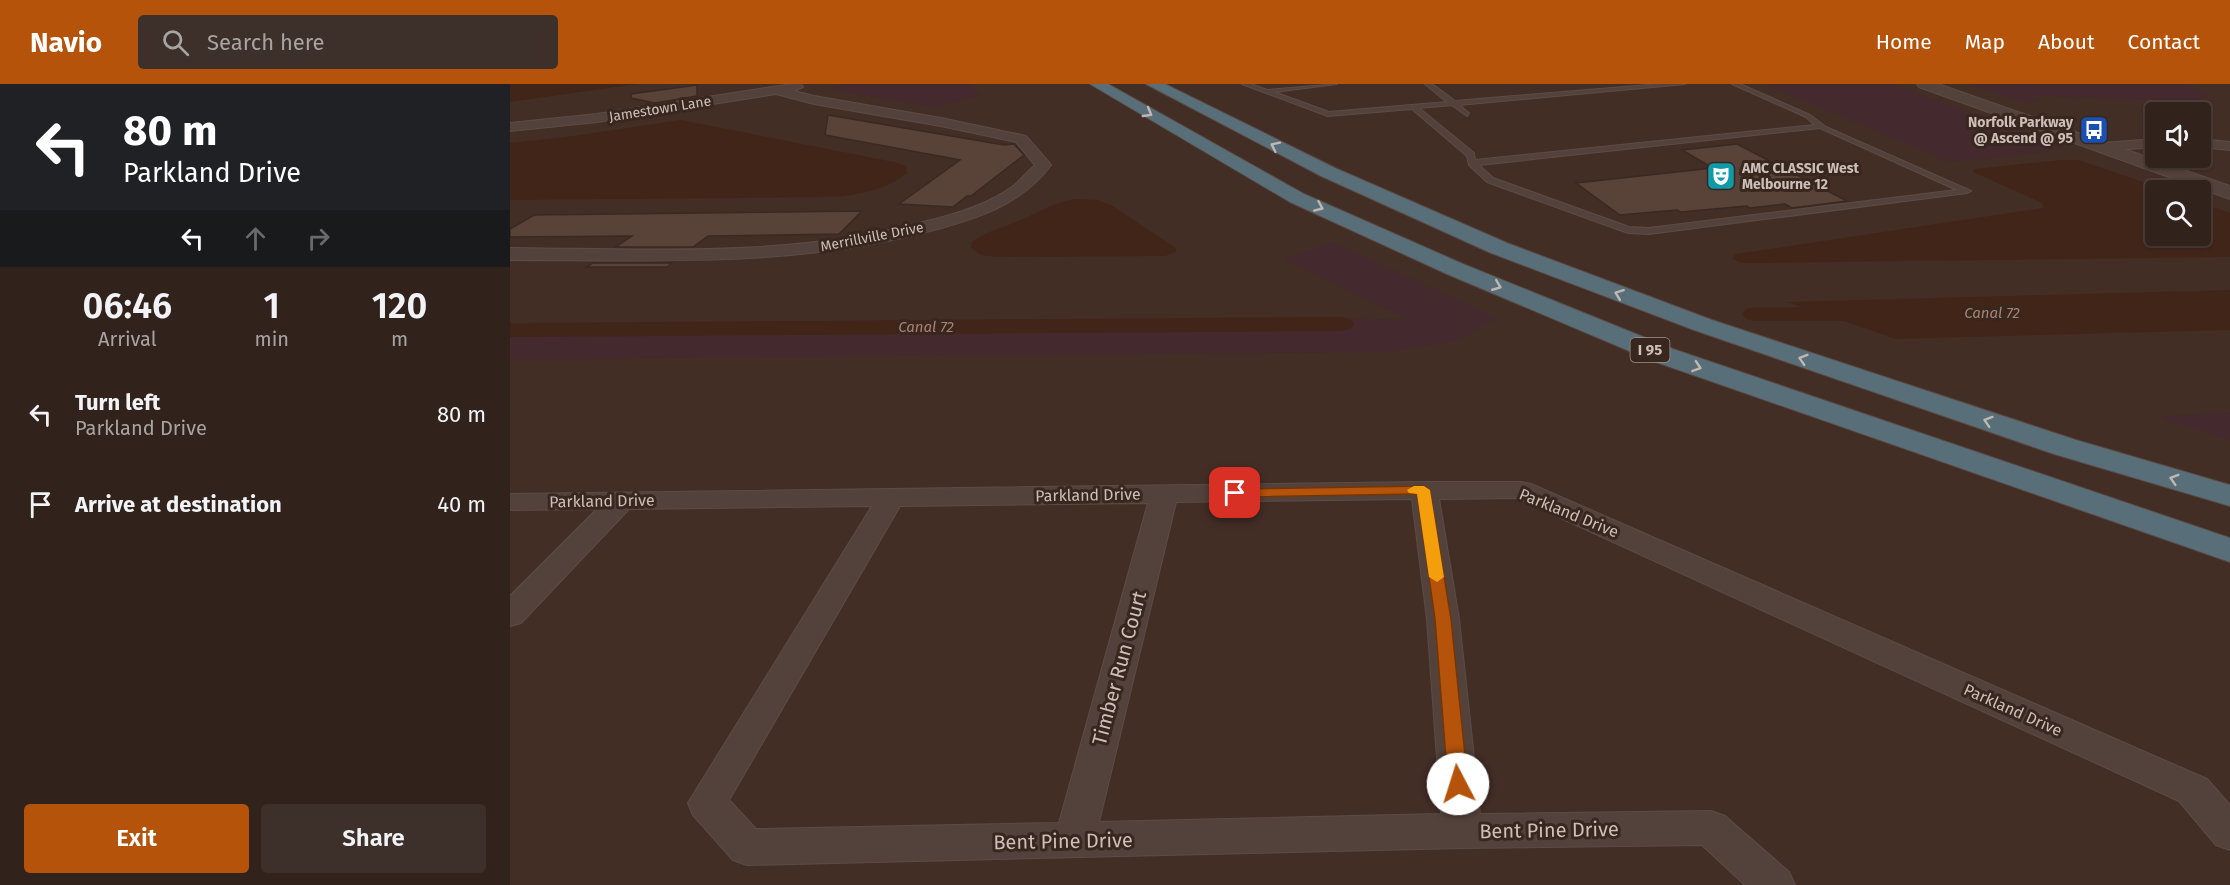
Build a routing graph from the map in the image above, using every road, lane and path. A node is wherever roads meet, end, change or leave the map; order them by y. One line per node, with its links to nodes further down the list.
1 (810, 84): 13 (street, Jamestown Lane)
2 (1097, 84): 40 (highway, I 95, one-way to 40)
3 (1153, 84): 19 (highway, I 95)
4 (1173, 84): 19 (highway)
5 (1245, 84): 14 (lane)
6 (1265, 84): 14 (lane)
7 (1335, 84): 14 (lane)
8 (1428, 84): 16 (lane)
9 (1682, 84): 15 (lane)
10 (1735, 84): 21 (lane)
11 (1924, 84): 25 (street)
12 (1948, 84): 25 (street)
13 (779, 91): 22 (street, Jamestown Lane); 33 (street, Merrillville Drive)
14 (1269, 92): 18 (lane)
15 (1565, 95): 16 (lane); 17 (lane)
16 (1456, 104): 18 (lane); 20 (lane)
17 (1578, 104)
18 (1415, 108): 29 (lane)
19 (1203, 111): 36 (highway, I 95, one-way to 19)
20 (1467, 114)
21 (1821, 126): 29 (lane); 29 (lane)
22 (510, 128)
23 (2211, 144): 24 (street)
24 (2230, 146)
25 (2126, 151): 26 (street); 32 (street)
26 (2145, 152)
27 (2211, 152): 28 (street)
28 (2230, 153)
29 (1472, 163)
30 (2192, 168): 31 (street)
31 (2230, 183)
32 (2230, 193)
33 (510, 254)
34 (1424, 490): 35 (street, Parkland Drive); 42 (street); 43 (street, Parkland Drive)
35 (1164, 494): 37 (street, Parkland Drive); 44 (street, Timber Run Court)
36 (2230, 496)
37 (891, 498): 38 (street, Parkland Drive); 44 (street, Bent Pine Drive)
38 (622, 500): 39 (street, Parkland Drive); 41 (street)
39 (510, 502)
40 (2230, 550)
41 (510, 615)
42 (1462, 831): 44 (street, Bent Pine Drive); 45 (street, Bent Pine Drive)
43 (2230, 833)
44 (1074, 841)
45 (1774, 885)

